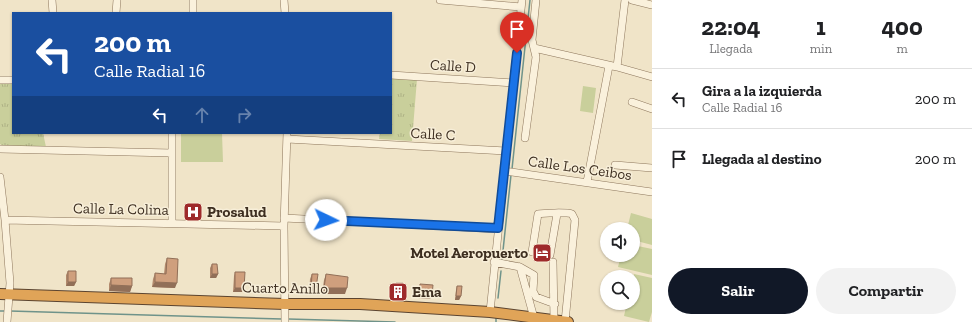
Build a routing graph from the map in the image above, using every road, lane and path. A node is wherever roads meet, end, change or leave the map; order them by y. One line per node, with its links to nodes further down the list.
1 (52, 0): 11 (street)
2 (117, 0): 12 (street)
3 (193, 0): 13 (street)
4 (284, 0): 14 (street)
5 (440, 0): 9 (street)
6 (536, 0): 15 (street)
7 (625, 0): 18 (street)
8 (632, 0): 10 (street)
9 (522, 4): 15 (street)
10 (652, 5)
11 (53, 12)
12 (116, 12)
13 (193, 12)
14 (285, 12)
15 (527, 25): 16 (street); 23 (street)
16 (534, 48): 17 (street); 28 (street)
17 (609, 66): 18 (street); 36 (street)
18 (617, 67): 20 (street)
19 (392, 75): 23 (street, Calle D)
20 (652, 77)
21 (0, 80): 22 (street)
22 (12, 80)
23 (514, 82): 30 (street)
24 (632, 102): 25 (street)
25 (652, 108)
26 (172, 134): 31 (street)
27 (287, 136): 30 (street, Calle C); 40 (street)
28 (525, 138)
29 (0, 149): 31 (street)
30 (506, 151): 34 (street)
31 (172, 153): 41 (street)
32 (615, 165): 33 (street)
33 (652, 168)
34 (504, 171): 36 (street, Calle Los Ceibos); 42 (street)
35 (0, 177): 39 (street)
36 (587, 182): 37 (street, Calle Los Ceibos)
37 (652, 192)
38 (557, 214): 43 (street); 47 (street); 54 (street)
39 (5, 220): 41 (street, Calle La Colina); 46 (street)
40 (284, 222): 41 (street, Calle La Colina); 42 (street, Calle La Colina); 48 (street)
41 (172, 223)
42 (498, 228): 44 (street)
43 (532, 252)
44 (494, 262): 45 (street); 49 (street)
45 (520, 267): 47 (street); 50 (street)
46 (6, 297): 48 (highway, Cuarto Anillo); 52 (street)
47 (554, 304): 51 (street)
48 (285, 309): 49 (highway, Cuarto Anillo); 53 (street)
49 (490, 312): 50 (highway, Cuarto Anillo)
50 (534, 318): 51 (highway, Cuarto Anillo)
51 (554, 320): 54 (highway, Cuarto Anillo)
52 (7, 322)
53 (285, 322)
54 (567, 322)

